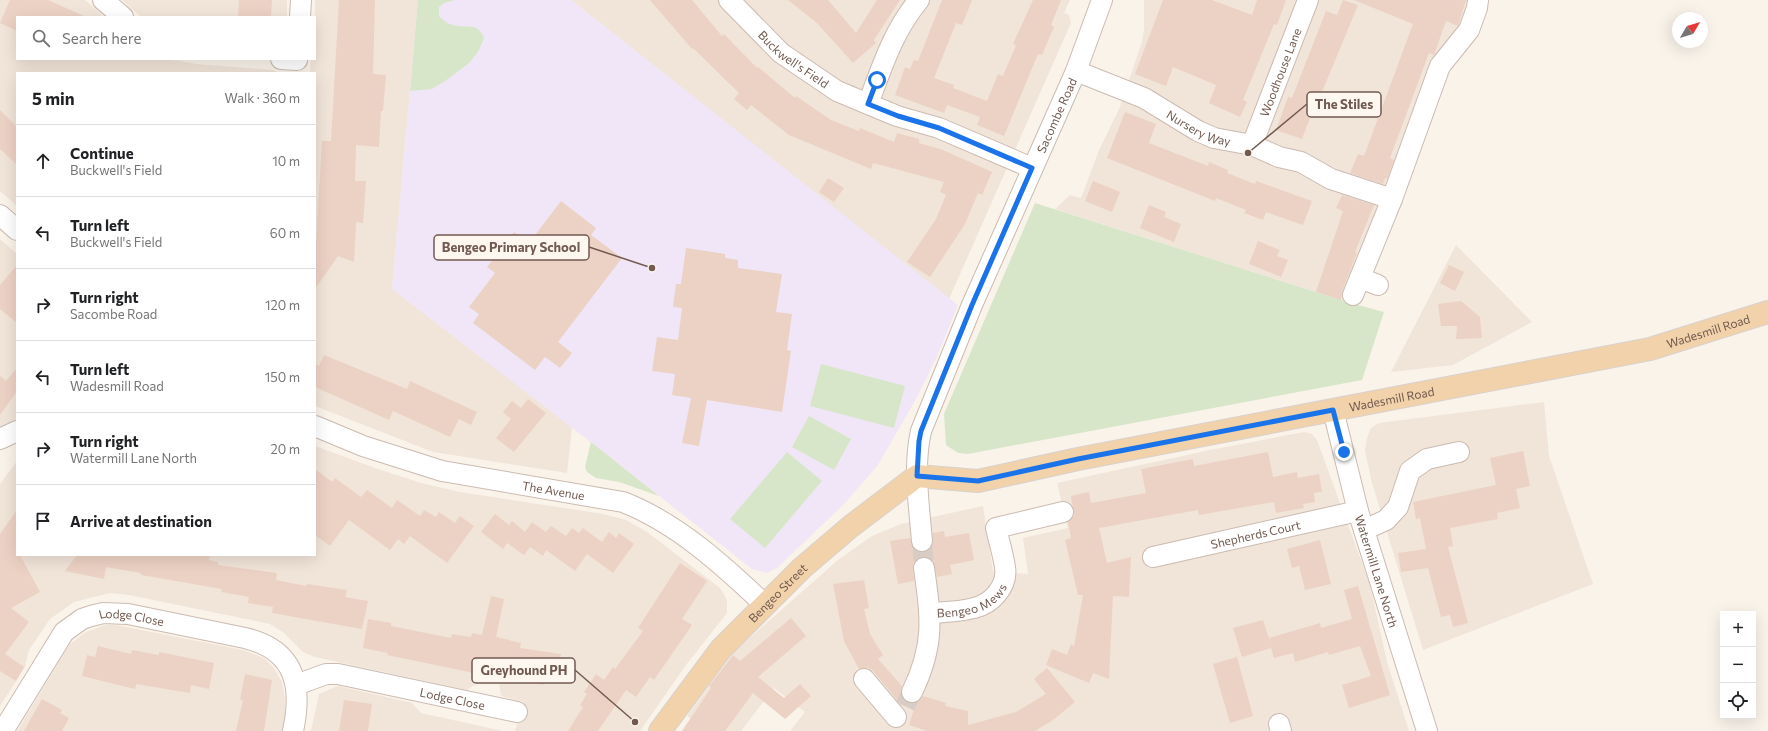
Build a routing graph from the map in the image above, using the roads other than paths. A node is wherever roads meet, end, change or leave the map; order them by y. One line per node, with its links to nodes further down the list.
1 (103, 0): 8 (street)
2 (301, 0): 9 (street)
3 (729, 0): 11 (street, Buckwell's Field)
4 (919, 0): 11 (street)
5 (1102, 0): 10 (street, Sacombe Road)
6 (1308, 0): 12 (street, Woodhouse Lane)
7 (1478, 0): 14 (street)
8 (121, 16)
9 (300, 16)
10 (1076, 71): 12 (street, Nursery Way); 13 (street, Sacombe Road)
11 (868, 104): 13 (street, Buckwell's Field)
12 (1252, 145): 14 (street, Nursery Way)
13 (1032, 168): 24 (street, Sacombe Road)
14 (1392, 199): 17 (street)
15 (0, 215): 16 (street)
16 (16, 229)
17 (1364, 286)
18 (1768, 312): 19 (main road, Wadesmill Road)
19 (1333, 410): 24 (main road, Wadesmill Road); 25 (street, Watermill Lane North)
20 (316, 426): 31 (street, The Avenue)
21 (16, 431): 22 (street)
22 (0, 439)
23 (1458, 452): 27 (street)
24 (917, 476): 28 (street); 31 (main road, Bengeo Street)
25 (1358, 511): 27 (street, Watermill Lane North); 29 (street, Shepherds Court)
26 (1063, 512): 32 (street, Bengeo Mews)
27 (1364, 530): 40 (street, Watermill Lane North)
28 (922, 541)
29 (1152, 557)
30 (924, 568): 32 (street, Bengeo Mews)
31 (765, 606): 39 (main road, Bengeo Street)
32 (930, 613): 36 (street, Bengeo Mews)
33 (864, 679): 36 (street, Bengeo Mews)
34 (296, 685): 35 (street, Lodge Close); 37 (street, Lodge Close); 38 (street, Lodge Close)
35 (517, 712)
36 (904, 712)
37 (3, 731)
38 (293, 731)
39 (660, 731)
40 (1427, 731)

